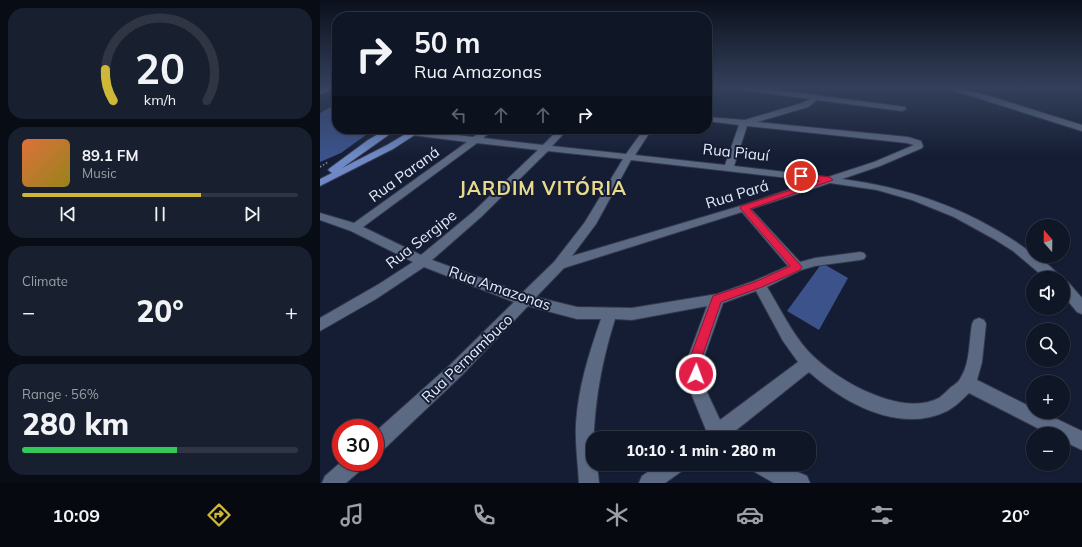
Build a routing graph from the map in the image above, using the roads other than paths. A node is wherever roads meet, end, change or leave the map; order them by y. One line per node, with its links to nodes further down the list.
1 (788, 111): 4 (street)
2 (1026, 111): 5 (street)
3 (712, 120): 4 (street)
4 (746, 124): 17 (street); 19 (street, Rua Pará)
5 (1082, 128)
6 (385, 134): 18 (main road)
7 (390, 134): 8 (main road)
8 (405, 134)
9 (412, 134): 20 (main road)
10 (437, 134): 14 (street, Rua Piauí)
11 (484, 134): 14 (street, Rua Paraná)
12 (559, 134): 15 (street, Rua Sergipe)
13 (645, 134): 16 (street, Rua Pernambuco)
14 (476, 140): 15 (street, Rua Piauí); 23 (street, Rua Paraná)
15 (546, 148): 16 (street, Rua Piauí); 25 (street, Rua Sergipe)
16 (628, 158): 17 (street, Rua Piauí); 26 (street, Rua Pernambuco)
17 (729, 168): 19 (street, Rua Piauí)
18 (320, 177)
19 (830, 180): 21 (street, Rua Pará); 28 (street, Rua Piauí)
20 (320, 183)
21 (744, 208): 26 (street, Rua Pará); 27 (street)
22 (320, 216): 23 (street, Rua Amazonas)
23 (355, 228): 25 (street, Rua Amazonas)
24 (860, 256): 27 (street, Rua Amazonas)
25 (422, 261): 32 (street, Rua Amazonas); 36 (street, Rua Sergipe)
26 (560, 265): 32 (street, Rua Pernambuco)
27 (797, 267): 29 (street, Rua Amazonas)
28 (1046, 271)
29 (759, 284): 31 (street, Rua Amazonas); 37 (street)
30 (1070, 294): 33 (street)
31 (717, 299): 34 (street, Rua Amazonas); 39 (street)
32 (525, 300): 34 (street, Rua Amazonas); 41 (street, Rua Pernambuco)
33 (1082, 308)
34 (610, 314): 47 (street)
35 (979, 324): 38 (street)
36 (320, 325)
37 (809, 363): 38 (street); 40 (street)
38 (967, 384): 42 (street)
39 (715, 431)
40 (723, 431)
41 (384, 436)
42 (1082, 441)
43 (345, 471): 46 (street)
44 (665, 471): 48 (street)
45 (772, 471): 49 (street)
46 (332, 483)
47 (589, 483)
48 (649, 483)
49 (800, 483)

